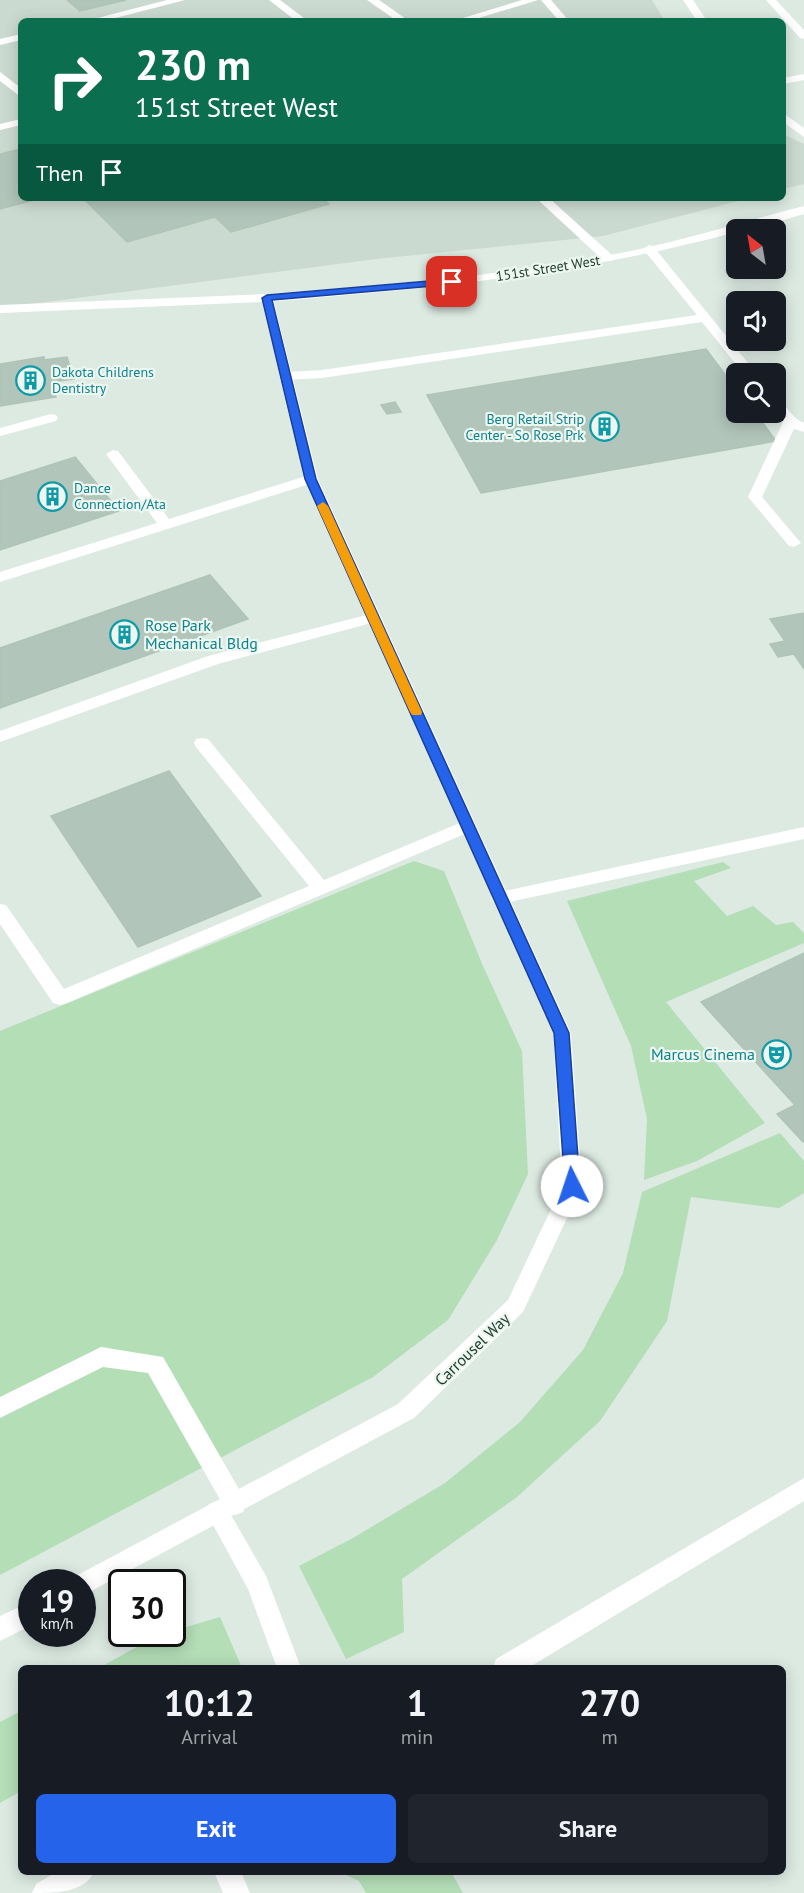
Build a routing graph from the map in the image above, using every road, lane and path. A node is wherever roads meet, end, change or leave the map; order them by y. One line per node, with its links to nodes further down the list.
1 (180, 0): 10 (street)
2 (274, 0): 11 (street)
3 (372, 0): 12 (street)
4 (485, 0): 9 (street)
5 (532, 0): 9 (street)
6 (546, 0): 14 (street)
7 (688, 0): 15 (street)
8 (771, 0): 16 (street)
9 (499, 9): 13 (street)
10 (104, 18)
11 (299, 18)
12 (399, 18)
13 (468, 18)
14 (561, 18)
15 (700, 18)
16 (804, 36)
17 (18, 39): 18 (street)
18 (0, 42)
19 (0, 75): 22 (street)
20 (804, 77): 21 (street)
21 (786, 80)
22 (18, 91)
23 (786, 119): 26 (street)
24 (18, 123): 25 (street)
25 (0, 127)
26 (804, 134)
27 (545, 201): 30 (street)
28 (804, 210): 29 (street, 151st Street West)
29 (649, 249): 30 (street, 151st Street West); 33 (street)
30 (608, 258): 31 (street, 151st Street West)
31 (267, 298): 32 (street, 151st Street West); 35 (street, Carrousel Way)
32 (0, 309)
33 (705, 318): 34 (street); 35 (street)
34 (742, 363)
35 (286, 376): 41 (street, Carrousel Way)
36 (786, 414): 38 (street)
37 (51, 418): 39 (street)
38 (797, 425): 43 (street)
39 (0, 432)
40 (113, 454): 42 (street)
41 (311, 479): 42 (street); 45 (street, Carrousel Way)
42 (166, 525): 44 (street)
43 (794, 543)
44 (0, 577)
45 (374, 618): 46 (street); 48 (street, Carrousel Way)
46 (0, 736)
47 (202, 743): 50 (street)
48 (468, 826): 50 (street); 51 (street, Carrousel Way)
49 (804, 833): 51 (street)
50 (321, 888): 52 (street)
51 (501, 898): 55 (street, Carrousel Way)
52 (0, 910)
53 (0, 1408): 55 (street)
54 (804, 1489): 60 (street)
55 (226, 1508): 56 (street, Carrousel Way); 59 (street)
56 (96, 1578)
57 (18, 1619): 58 (street)
58 (0, 1629)
59 (288, 1665)
60 (510, 1665)
61 (76, 1875): 63 (street)
62 (228, 1875): 64 (street)
63 (45, 1893)
64 (237, 1893)

